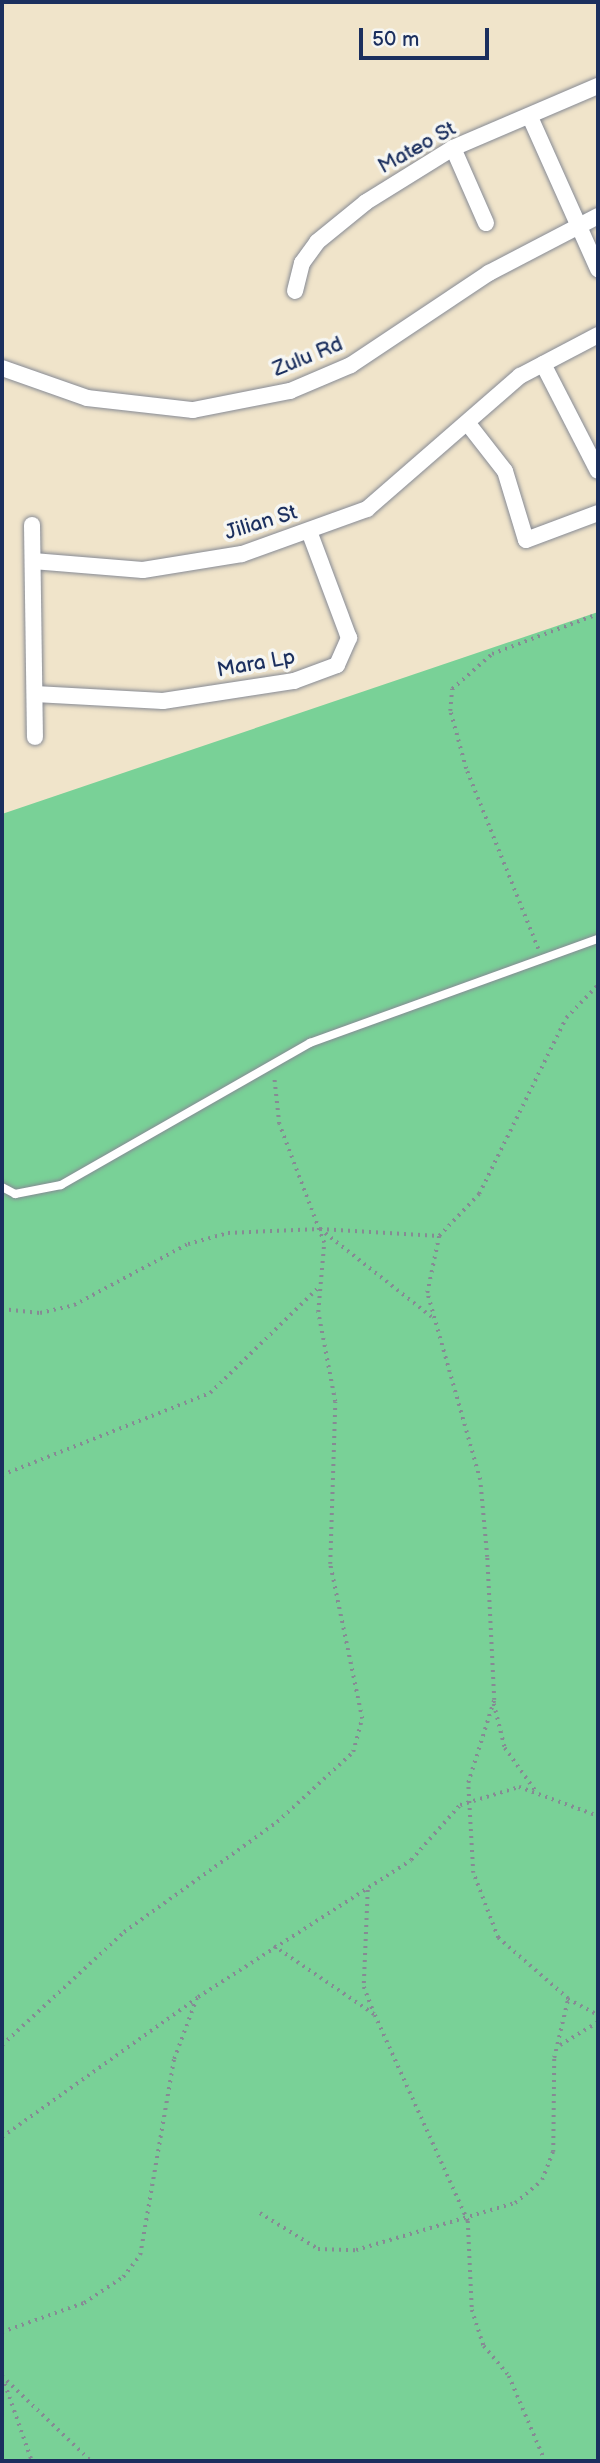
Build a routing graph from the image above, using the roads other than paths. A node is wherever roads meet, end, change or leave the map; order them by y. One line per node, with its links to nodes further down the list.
1 (598, 86): 2 (street, Mateo St)
2 (530, 117): 3 (street, Mateo St); 6 (street)
3 (453, 148): 5 (street); 8 (street, Mateo St)
4 (598, 216): 6 (street, Zulu Rd)
5 (486, 223)
6 (579, 226): 7 (street); 11 (street, Zulu Rd)
7 (598, 270)
8 (295, 291)
9 (598, 335): 10 (street, Jilian St)
10 (543, 364): 12 (street, Jilian St); 13 (street)
11 (2, 368)
12 (469, 425): 14 (street); 16 (street, Jilian St)
13 (598, 471)
14 (598, 513)
15 (32, 525): 17 (street)
16 (309, 531): 17 (street, Jilian St); 18 (street, Mara Lp)
17 (33, 561): 18 (street)
18 (35, 694): 19 (street)
19 (35, 737)
20 (598, 939): 21 (lane)
21 (2, 1187)

